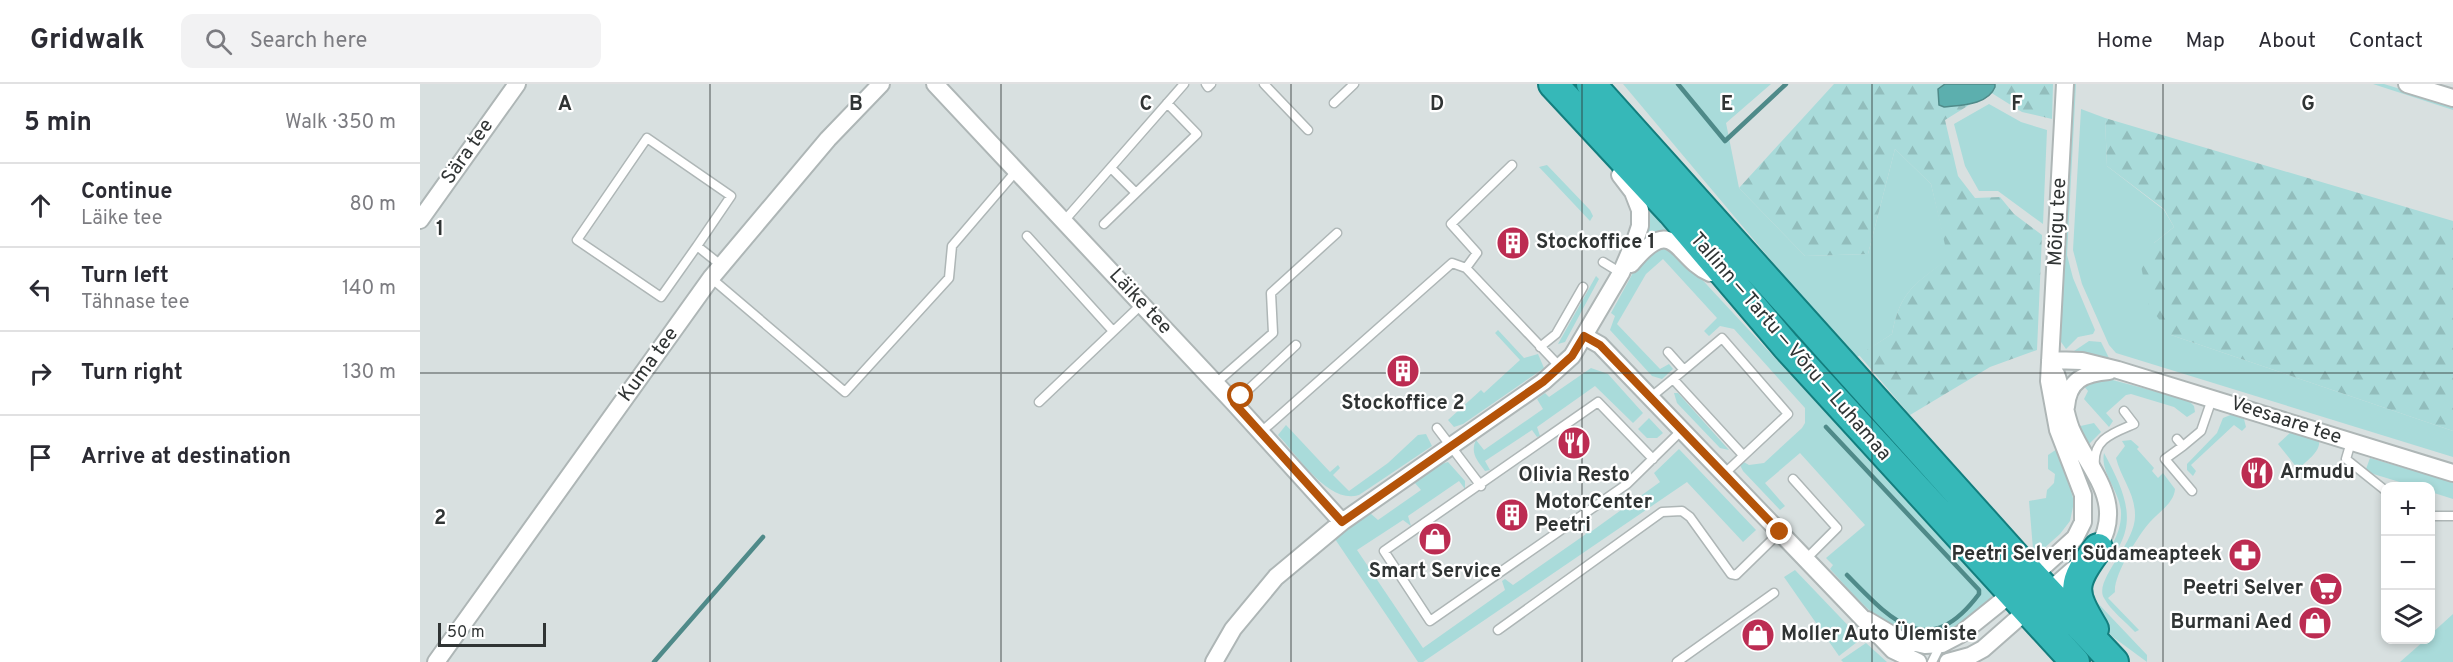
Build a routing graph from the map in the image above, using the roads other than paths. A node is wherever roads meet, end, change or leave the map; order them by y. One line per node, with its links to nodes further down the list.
1 (517, 84): 22 (street, Sära tee)
2 (881, 84): 30 (street, Kuma tee)
3 (935, 84): 20 (street, Läike tee)
4 (1184, 84): 15 (lane)
5 (1206, 84): 6 (lane)
6 (1211, 84)
7 (1264, 84): 17 (lane)
8 (1354, 84): 14 (lane)
9 (1553, 84): 16 (highway, Tallinn — Tartu — Võru — Luhamaa)
10 (1591, 84): 72 (highway, Tallinn — Tartu — Võru — Luhamaa)
11 (2065, 84): 40 (street, Mõigu tee)
12 (2407, 84): 13 (street)
13 (2453, 98)
14 (1334, 103)
15 (1167, 104): 19 (lane); 21 (lane)
16 (1583, 117): 31 (street); 32 (highway, Tallinn — Tartu — Võru — Luhamaa)
17 (1308, 130)
18 (1512, 165): 29 (lane)
19 (1111, 168): 21 (lane); 23 (lane)
20 (1017, 170): 23 (street, Läike tee); 30 (lane)
21 (1136, 193): 24 (lane)
22 (420, 220)
23 (1064, 221): 34 (street, Läike tee)
24 (1104, 224)
25 (1337, 233): 45 (lane)
26 (1027, 236): 35 (lane)
27 (697, 246): 27 (lane); 30 (lane)
28 (1603, 262): 31 (lane)
29 (1466, 268): 38 (lane); 54 (lane)
30 (716, 272): 81 (street, Kuma tee)
31 (1622, 273): 32 (street); 36 (street)
32 (1728, 280): 74 (highway, Tallinn — Tartu — Võru — Luhamaa)
33 (1583, 287): 38 (lane)
34 (1142, 304): 35 (lane); 45 (street, Läike tee)
35 (1113, 331): 48 (lane)
36 (1584, 336): 41 (street); 46 (street)
37 (1296, 345): 49 (lane)
38 (1540, 348): 41 (lane)
39 (1668, 352): 42 (lane)
40 (2050, 360): 43 (street, Veesaare tee); 50 (street, Mõigu tee); 72 (street, Mõigu tee)
41 (1561, 368): 56 (street)
42 (1684, 370): 44 (lane); 57 (lane)
43 (2118, 370): 47 (street, Veesaare tee); 50 (street, Veesaare tee)
44 (1673, 379): 46 (lane); 57 (lane)
45 (1216, 383): 49 (street, Läike tee)
46 (1652, 397): 53 (street)
47 (2212, 399): 55 (street, Veesaare tee); 65 (lane)
48 (1039, 402)
49 (1234, 403): 54 (street, Läike tee)
50 (2066, 411): 59 (street, Mõigu tee)
51 (2124, 411): 59 (lane)
52 (1437, 429): 56 (lane)
53 (1683, 430): 58 (lane); 60 (street)
54 (1261, 432): 68 (street, Läike tee)
55 (2351, 442): 61 (street, Veesaare tee); 64 (lane)
56 (1450, 446): 63 (lane); 68 (street)
57 (1742, 454): 60 (lane)
58 (1653, 459): 63 (lane); 63 (lane)
59 (2095, 472): 70 (street, Mõigu tee)
60 (1725, 473): 69 (street)
61 (2453, 473)
62 (1792, 479): 71 (lane)
63 (1481, 486)
64 (2381, 488)
65 (2192, 491)
66 (2435, 516): 67 (lane)
67 (2453, 516)
68 (1342, 522): 82 (street)
69 (1780, 532): 71 (street); 76 (lane)
70 (2098, 548): 72 (street, Mõigu tee); 79 (highway)
71 (1806, 559): 75 (street)
72 (2041, 584): 74 (street); 74 (street); 79 (highway, Tallinn — Tartu — Võru — Luhamaa)
73 (1774, 593): 83 (lane)
74 (2019, 603): 77 (street); 86 (street); 87 (highway, Tallinn — Tartu — Võru — Luhamaa)
75 (1867, 620): 77 (street); 84 (street)
76 (1498, 630)
77 (1942, 644): 85 (lane)
78 (420, 658): 80 (street)
79 (2113, 661)
80 (428, 662)
81 (436, 662)
82 (1214, 662)
83 (1677, 662)
84 (1918, 662)
85 (1932, 662)
86 (1948, 662)
87 (2075, 662)

